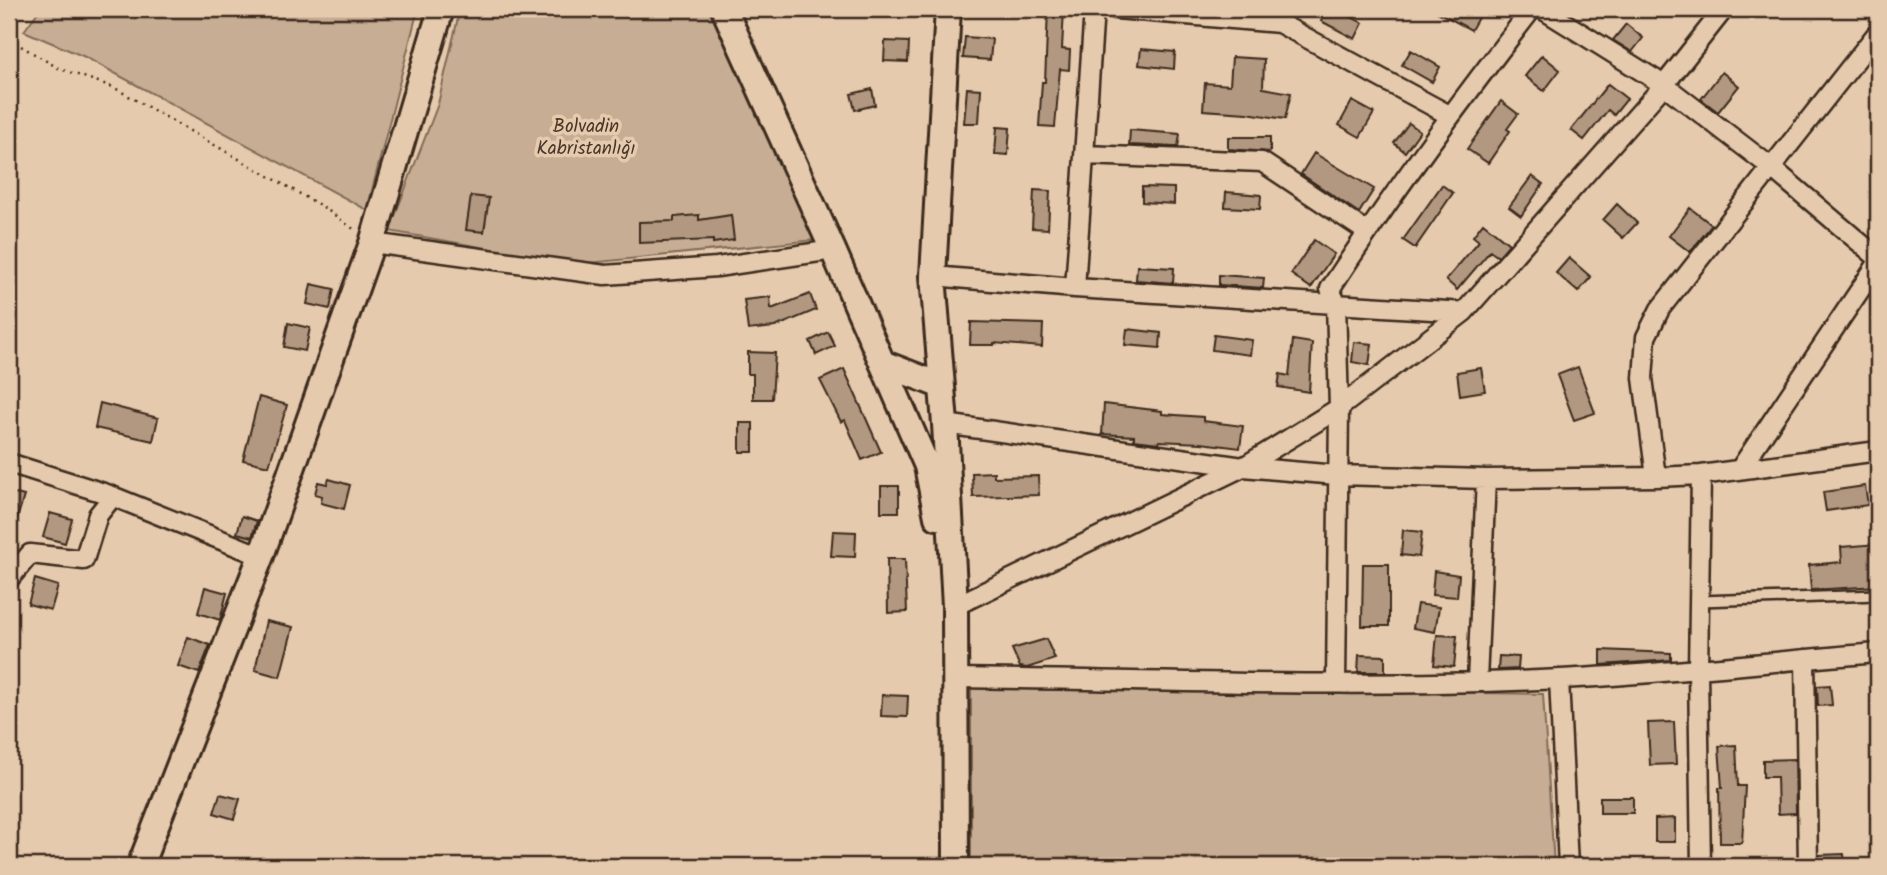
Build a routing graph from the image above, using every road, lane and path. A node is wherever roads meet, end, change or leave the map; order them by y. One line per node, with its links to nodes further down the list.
1 (440, 9): 16 (street)
2 (724, 9): 17 (street)
3 (948, 9): 19 (street)
4 (1094, 9): 13 (street)
5 (1116, 9): 12 (street)
6 (1532, 9): 12 (street)
7 (1542, 9): 11 (street)
8 (1724, 9): 11 (street)
9 (1878, 32): 14 (street)
10 (9, 39): 16 (path)
11 (1664, 85): 14 (street); 22 (street)
12 (1449, 115): 15 (street)
13 (1085, 155): 15 (street); 20 (street)
14 (1772, 168): 18 (street); 33 (street)
15 (1367, 232): 21 (street)
16 (372, 243): 17 (street); 36 (street)
17 (833, 250): 23 (street)
18 (1878, 260): 30 (street)
19 (933, 276): 20 (street); 24 (street)
20 (1075, 288): 21 (street)
21 (1336, 303): 22 (street); 25 (street)
22 (1464, 312): 25 (street)
23 (882, 363): 24 (street); 40 (street)
24 (942, 386): 26 (street)
25 (1339, 408): 29 (street); 31 (street)
26 (945, 424): 29 (street); 40 (street)
27 (1878, 451): 30 (street)
28 (9, 463): 35 (street)
29 (1243, 467): 31 (street); 40 (street)
30 (1740, 469): 32 (street)
31 (1337, 475): 34 (street); 47 (street)
32 (1701, 475): 33 (street); 39 (street)
33 (1656, 477): 34 (street)
34 (1486, 480): 46 (street)
35 (113, 496): 36 (street); 37 (street)
36 (261, 556): 48 (street)
37 (9, 579)
38 (1878, 594): 39 (lane)
39 (1700, 601): 43 (street)
40 (955, 606): 44 (street)
41 (1878, 653): 42 (street)
42 (1805, 659): 43 (street); 52 (street)
43 (1698, 671): 45 (street); 51 (street)
44 (956, 678): 47 (street); 49 (street)
45 (1559, 679): 46 (street); 50 (street)
46 (1477, 681): 47 (street)
47 (1336, 682)
48 (140, 866)
49 (956, 866)
50 (1568, 866)
51 (1701, 866)
52 (1808, 866)

